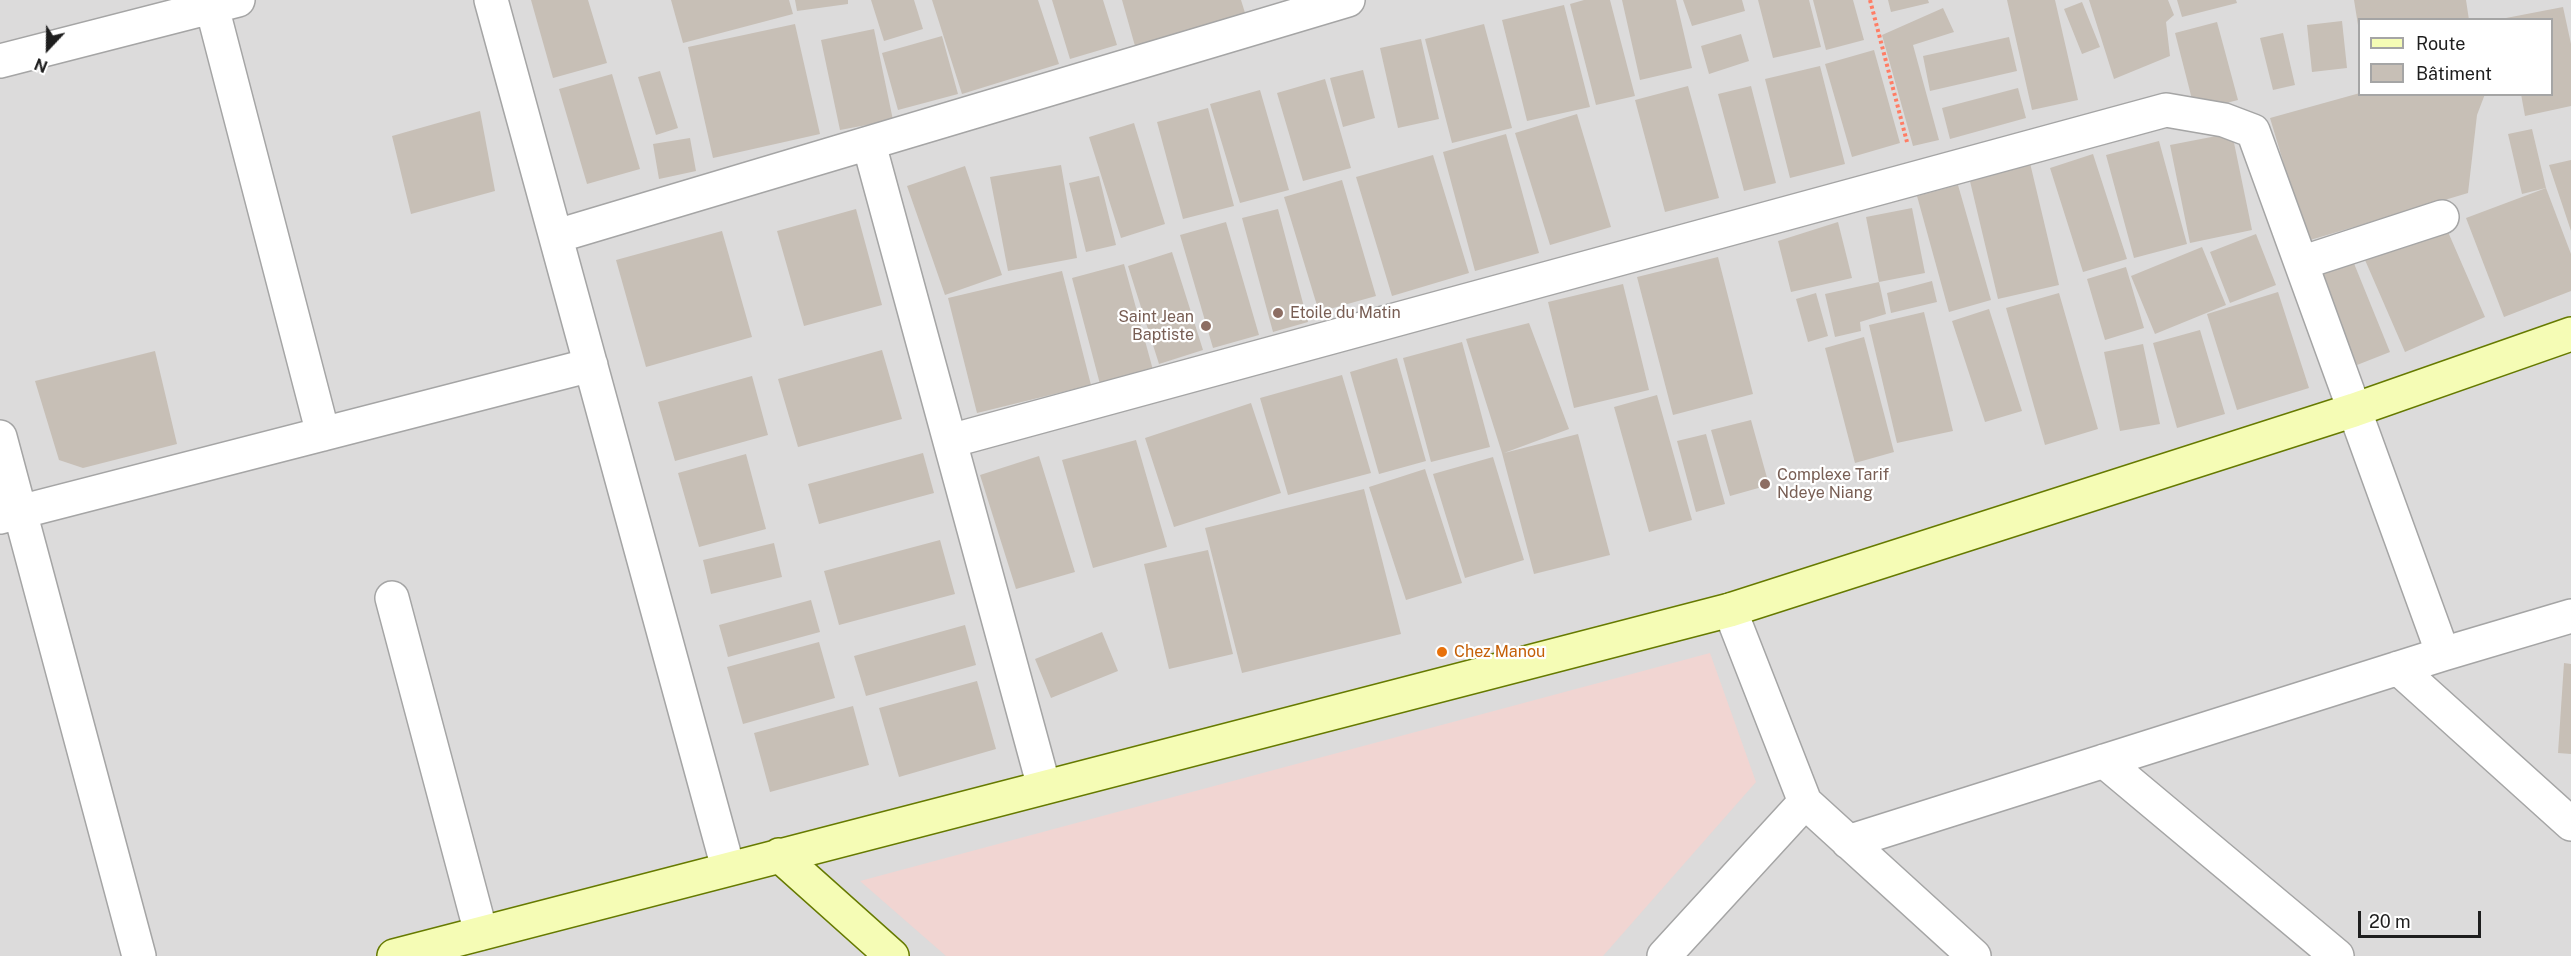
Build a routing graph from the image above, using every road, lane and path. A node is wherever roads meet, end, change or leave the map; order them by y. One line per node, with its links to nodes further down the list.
1 (491, 0): 10 (street)
2 (1348, 0): 5 (street)
3 (1870, 0): 8 (path)
4 (225, 3): 6 (street); 15 (street)
5 (1259, 12): 7 (street)
6 (0, 61)
7 (869, 144): 10 (street); 17 (street)
8 (1917, 177): 11 (street); 17 (street)
9 (2442, 217): 11 (street)
10 (557, 236): 13 (street)
11 (2301, 263): 14 (street)
12 (2571, 334): 14 (street)
13 (591, 365): 15 (street); 30 (street)
14 (2354, 410): 20 (street); 22 (street)
15 (323, 434): 18 (street)
16 (0, 437): 18 (street)
17 (950, 441): 25 (street)
18 (10, 515): 33 (street)
19 (393, 598): 31 (street)
20 (1730, 610): 25 (street); 26 (street)
21 (2571, 616): 22 (street)
22 (2443, 654): 23 (street)
23 (2398, 668): 24 (street); 27 (street)
24 (2104, 761): 28 (street); 38 (street)
25 (1044, 787): 29 (street)
26 (1805, 802): 28 (street); 36 (street)
27 (2571, 825)
28 (1848, 842): 37 (street)
29 (779, 855): 30 (street); 35 (street)
30 (728, 868): 31 (street)
31 (481, 933): 32 (street)
32 (434, 951): 34 (street)
33 (139, 956)
34 (394, 956)
35 (892, 956)
36 (1664, 956)
37 (1974, 956)
38 (2337, 956)

